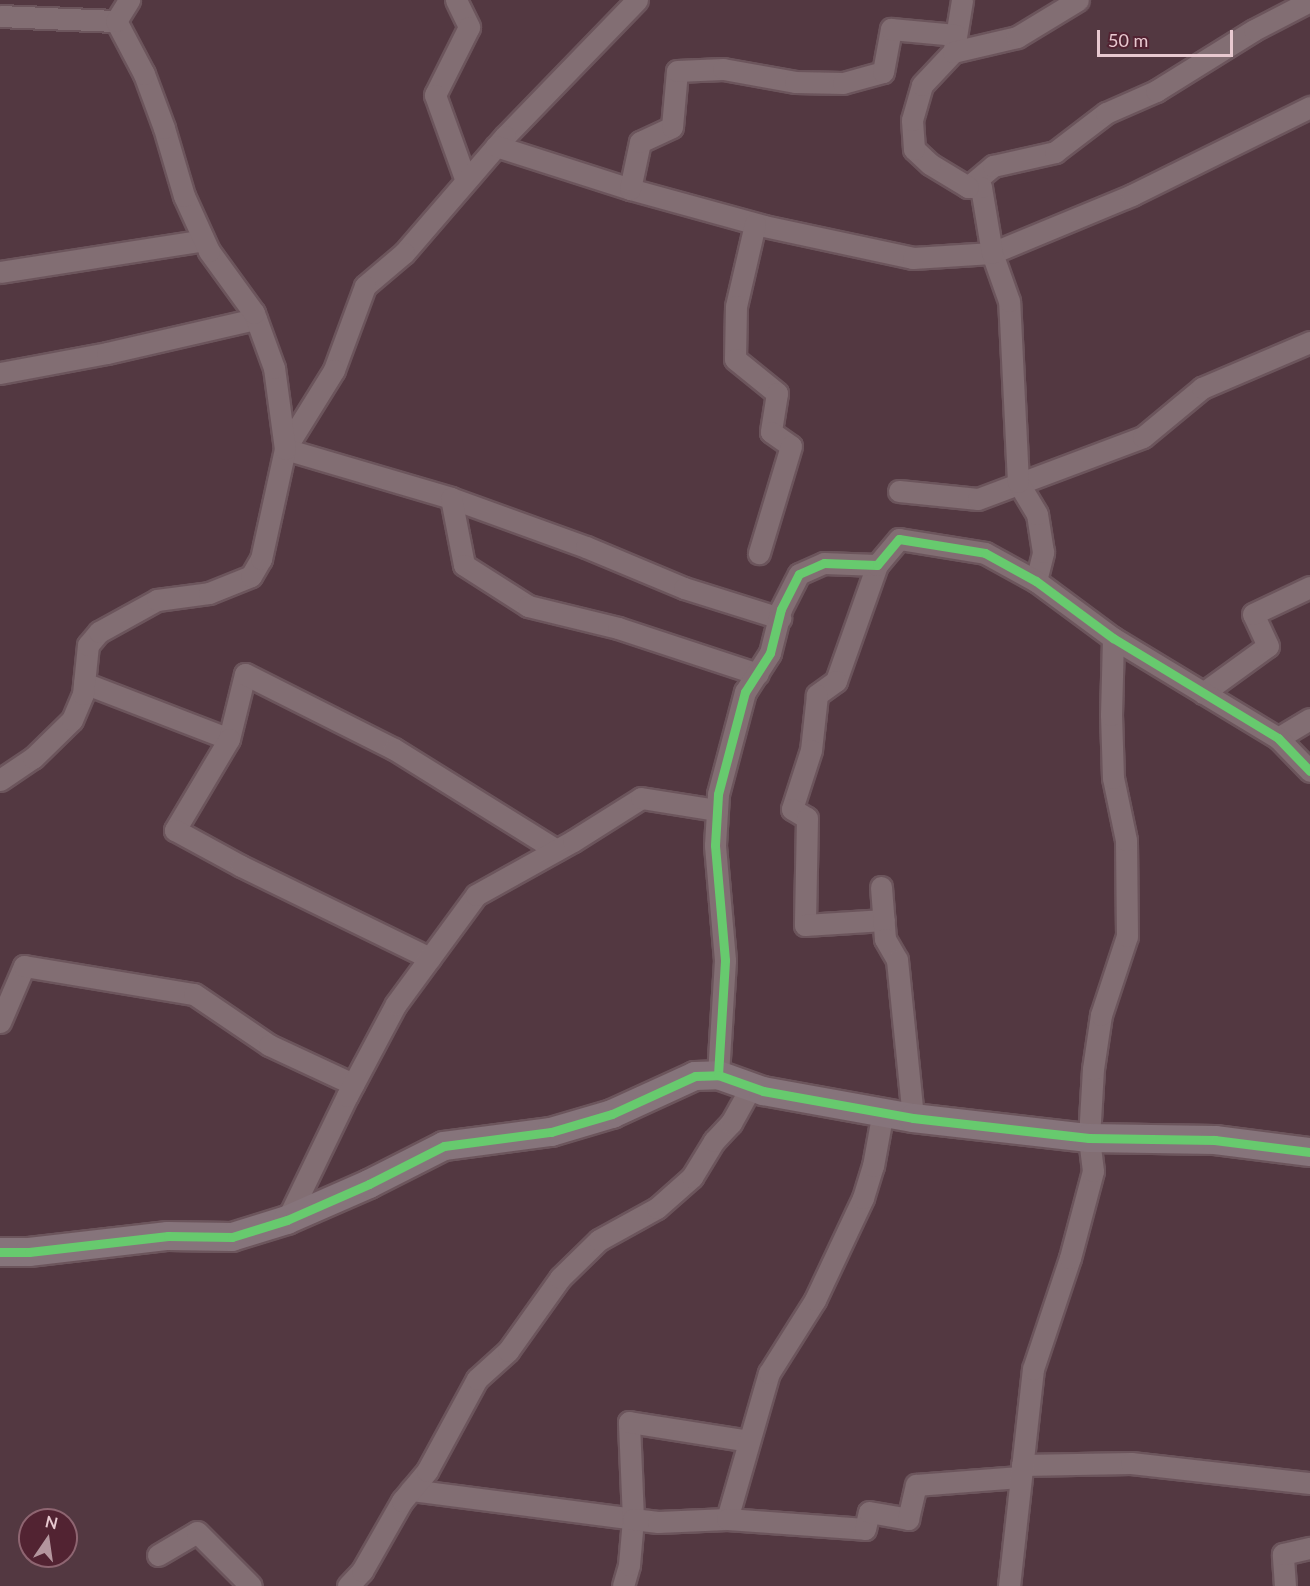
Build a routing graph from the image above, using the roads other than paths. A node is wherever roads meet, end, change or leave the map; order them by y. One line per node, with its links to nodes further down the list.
1 (129, 0): 8 (street)
2 (456, 0): 12 (street)
3 (637, 0): 11 (street)
4 (962, 0): 9 (street)
5 (1078, 0): 9 (street)
6 (1310, 1): 13 (street)
7 (0, 16): 8 (street)
8 (116, 21): 16 (street)
9 (955, 44): 13 (street); 14 (street)
10 (1310, 107): 17 (street)
11 (496, 146): 12 (street); 14 (street)
12 (466, 181): 22 (street)
13 (968, 187): 17 (street)
14 (630, 189): 15 (street)
15 (755, 224): 17 (street); 26 (street)
16 (204, 240): 18 (street); 19 (street)
17 (992, 253): 23 (street)
18 (0, 272)
19 (256, 319): 21 (street); 22 (street)
20 (1310, 342): 23 (street)
21 (0, 372)
22 (285, 449): 25 (street); 33 (street)
23 (1018, 482): 24 (street); 28 (street)
24 (899, 491)
25 (451, 498): 30 (street); 32 (street)
26 (759, 553)
27 (877, 565): 28 (street); 30 (street); 43 (street)
28 (1036, 582): 31 (street)
29 (1310, 587): 34 (street)
30 (780, 618): 32 (street)
31 (1113, 638): 34 (street); 51 (street)
32 (758, 674): 40 (street)
33 (84, 683): 37 (street); 39 (street)
34 (1203, 693): 36 (street)
35 (1310, 719): 36 (street)
36 (1278, 738): 38 (street)
37 (229, 739): 41 (street); 44 (street)
38 (1310, 771)
39 (0, 780)
40 (717, 810): 41 (street); 46 (street)
41 (556, 850): 44 (street)
42 (881, 887): 43 (street)
43 (884, 920): 50 (street)
44 (430, 958): 47 (street)
45 (0, 1022): 47 (street)
46 (718, 1075): 48 (street); 53 (street)
47 (353, 1084): 53 (street)
48 (751, 1087): 49 (street); 58 (street)
49 (882, 1112): 50 (street); 55 (street)
50 (913, 1118): 51 (street)
51 (1089, 1138): 52 (street); 56 (street)
52 (1310, 1152)
53 (287, 1220): 54 (street)
54 (0, 1252)
55 (749, 1441): 59 (street); 60 (street)
56 (1021, 1471): 57 (street); 60 (street); 66 (street)
57 (1310, 1483)
58 (411, 1490): 59 (street); 64 (street)
59 (633, 1519): 60 (street); 65 (street)
60 (727, 1519)
61 (1310, 1548): 67 (street)
62 (158, 1555): 63 (street)
63 (251, 1586)
64 (348, 1586)
65 (623, 1586)
66 (1009, 1586)
67 (1285, 1586)

